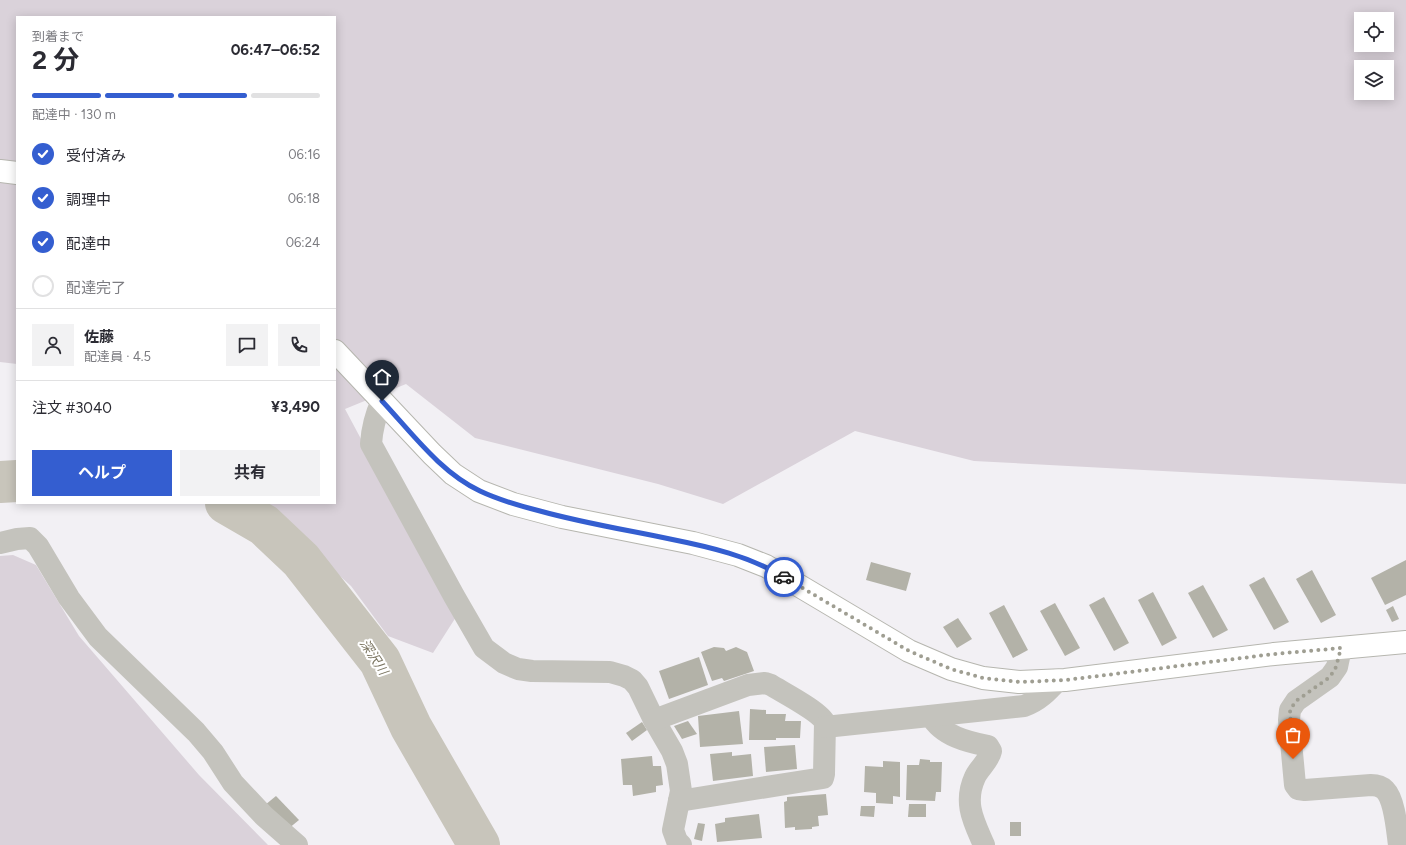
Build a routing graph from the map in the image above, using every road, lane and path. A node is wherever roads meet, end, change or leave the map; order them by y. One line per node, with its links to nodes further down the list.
1 (0, 171): 2 (main road)
2 (16, 173)
3 (336, 352): 4 (main road)
4 (382, 401): 8 (main road); 10 (street)
5 (0, 543): 13 (street)
6 (1406, 642): 7 (main road)
7 (1341, 648): 8 (main road); 16 (street)
8 (1058, 680): 9 (street)
9 (931, 716): 11 (street); 15 (street)
10 (654, 720): 11 (street); 12 (street)
11 (825, 727): 12 (street)
12 (679, 802): 14 (street)
13 (297, 845)
14 (680, 845)
15 (984, 845)
16 (1399, 845)

